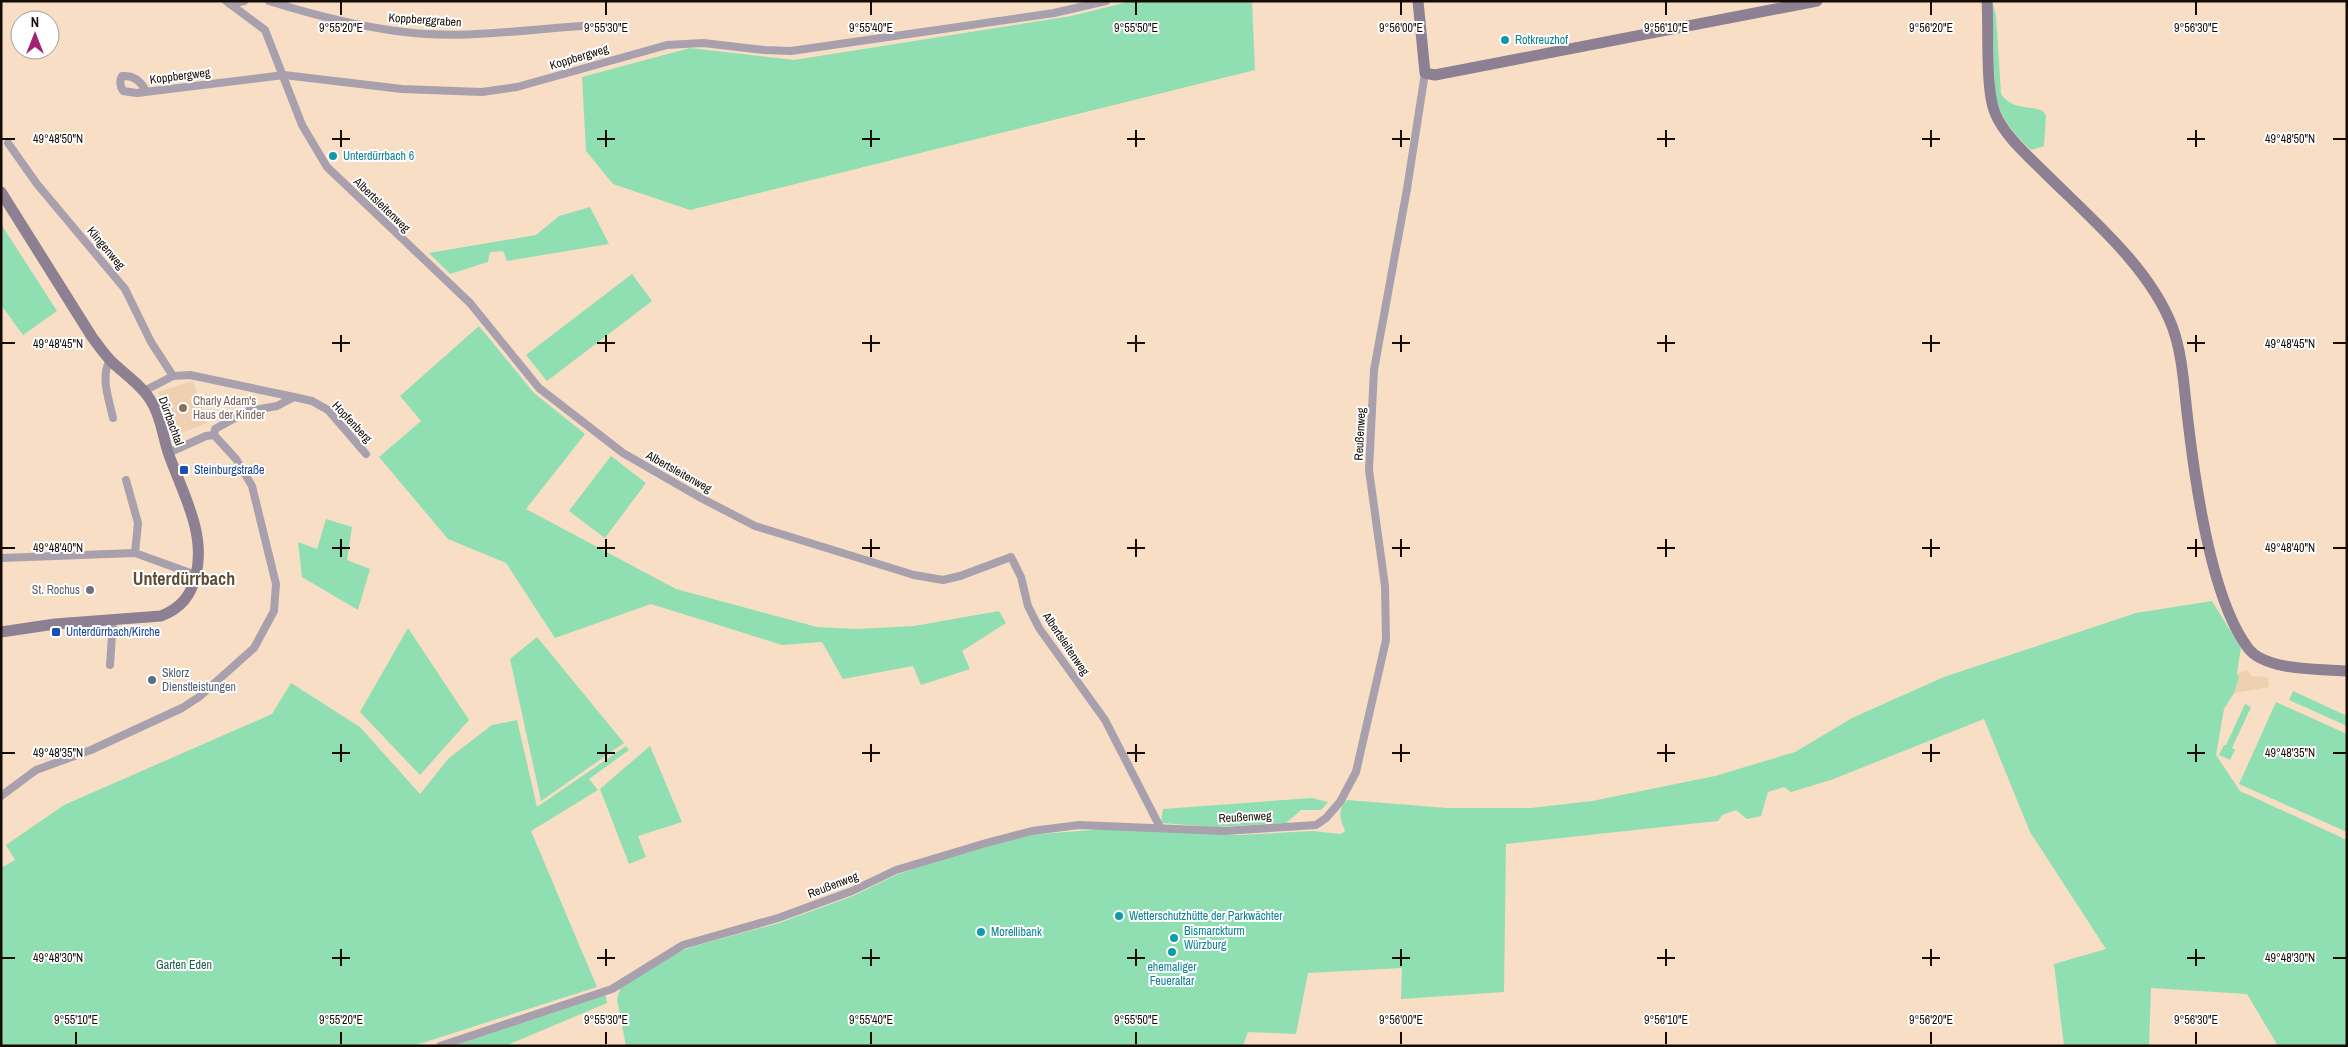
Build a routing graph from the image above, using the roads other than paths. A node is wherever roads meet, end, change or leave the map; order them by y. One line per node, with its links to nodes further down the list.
1 (244, 1): 7 (street)
2 (269, 1): 8 (street, Koppberggraben)
3 (1106, 1): 10 (street, Koppbergweg)
4 (1418, 1): 9 (street)
5 (1817, 1): 9 (street)
6 (1986, 1): 29 (street)
7 (228, 3): 10 (street, Albertsleitenweg)
8 (582, 26)
9 (1425, 73): 31 (street, Reußenweg)
10 (284, 75): 11 (street, Koppbergweg); 31 (street, Albertsleitenweg)
11 (146, 91)
12 (8, 144): 15 (street, Klingenweg)
13 (1, 192): 14 (street, Dürrbachtal)
14 (110, 360): 16 (street, Dürrbachtal); 18 (street)
15 (173, 376): 16 (street); 17 (street)
16 (144, 391): 20 (street, Dürrbachtal)
17 (294, 398): 19 (street); 21 (street, Hopfenberg)
18 (113, 418)
19 (214, 435): 20 (street); 30 (street)
20 (168, 453): 25 (street, Dürrbachtal)
21 (366, 454)
22 (126, 480): 23 (street)
23 (136, 552): 24 (street); 25 (street)
24 (1, 558)
25 (196, 575): 26 (street, Dürrbachtal)
26 (114, 621): 27 (street, Dürrbachtal); 28 (street)
27 (1, 632)
28 (110, 665)
29 (2347, 671)
30 (1, 796)
31 (1160, 827): 32 (street, Reußenweg)
32 (440, 1046)

